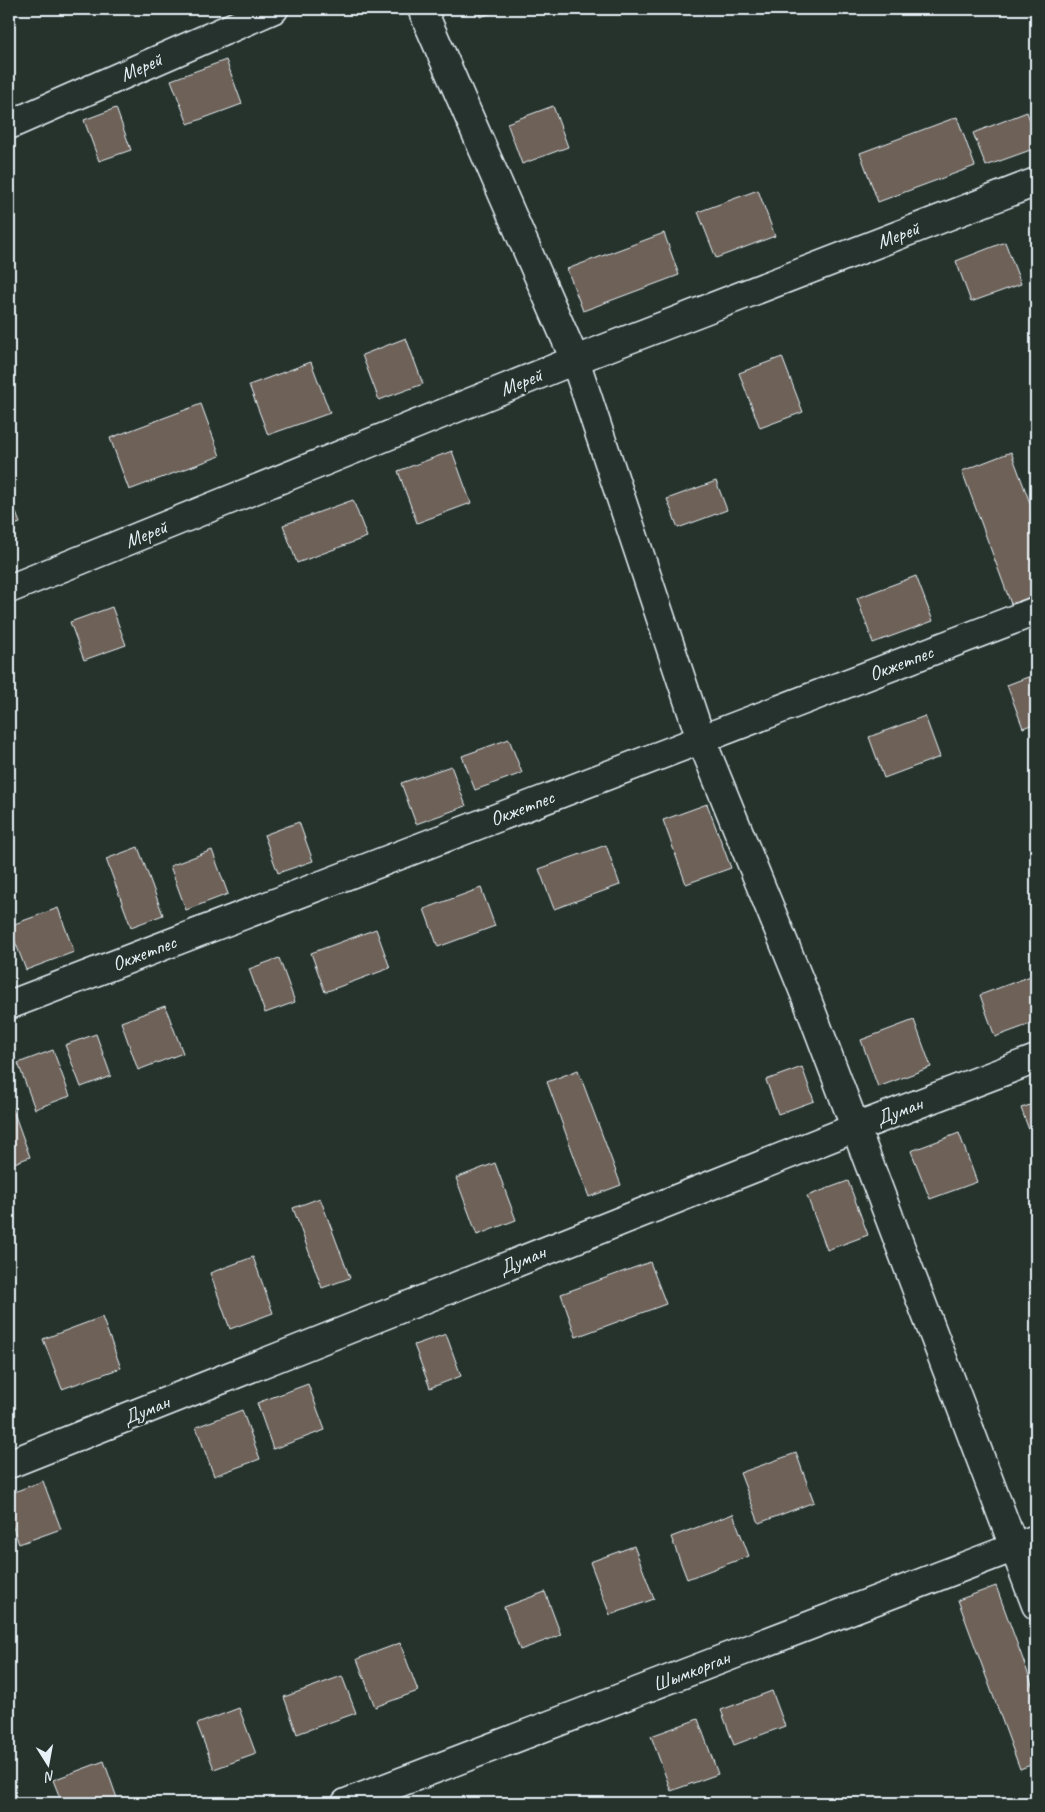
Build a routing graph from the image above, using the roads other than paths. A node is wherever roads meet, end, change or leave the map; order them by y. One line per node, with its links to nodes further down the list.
1 (274, 9): 3 (street, Мерей)
2 (422, 9): 5 (street)
3 (9, 125)
4 (1036, 182): 5 (street, Мерей)
5 (575, 360): 6 (street, Мерей); 8 (street)
6 (9, 589)
7 (1036, 611): 8 (street, Окжетпес)
8 (701, 739): 9 (street, Окжетпес); 11 (street)
9 (9, 1005)
10 (1036, 1059): 11 (street, Думан)
11 (855, 1128): 12 (street, Думан); 13 (street)
12 (9, 1464)
13 (1025, 1544): 14 (street); 15 (street, Шымкорган)
14 (1036, 1605)
15 (346, 1803)

